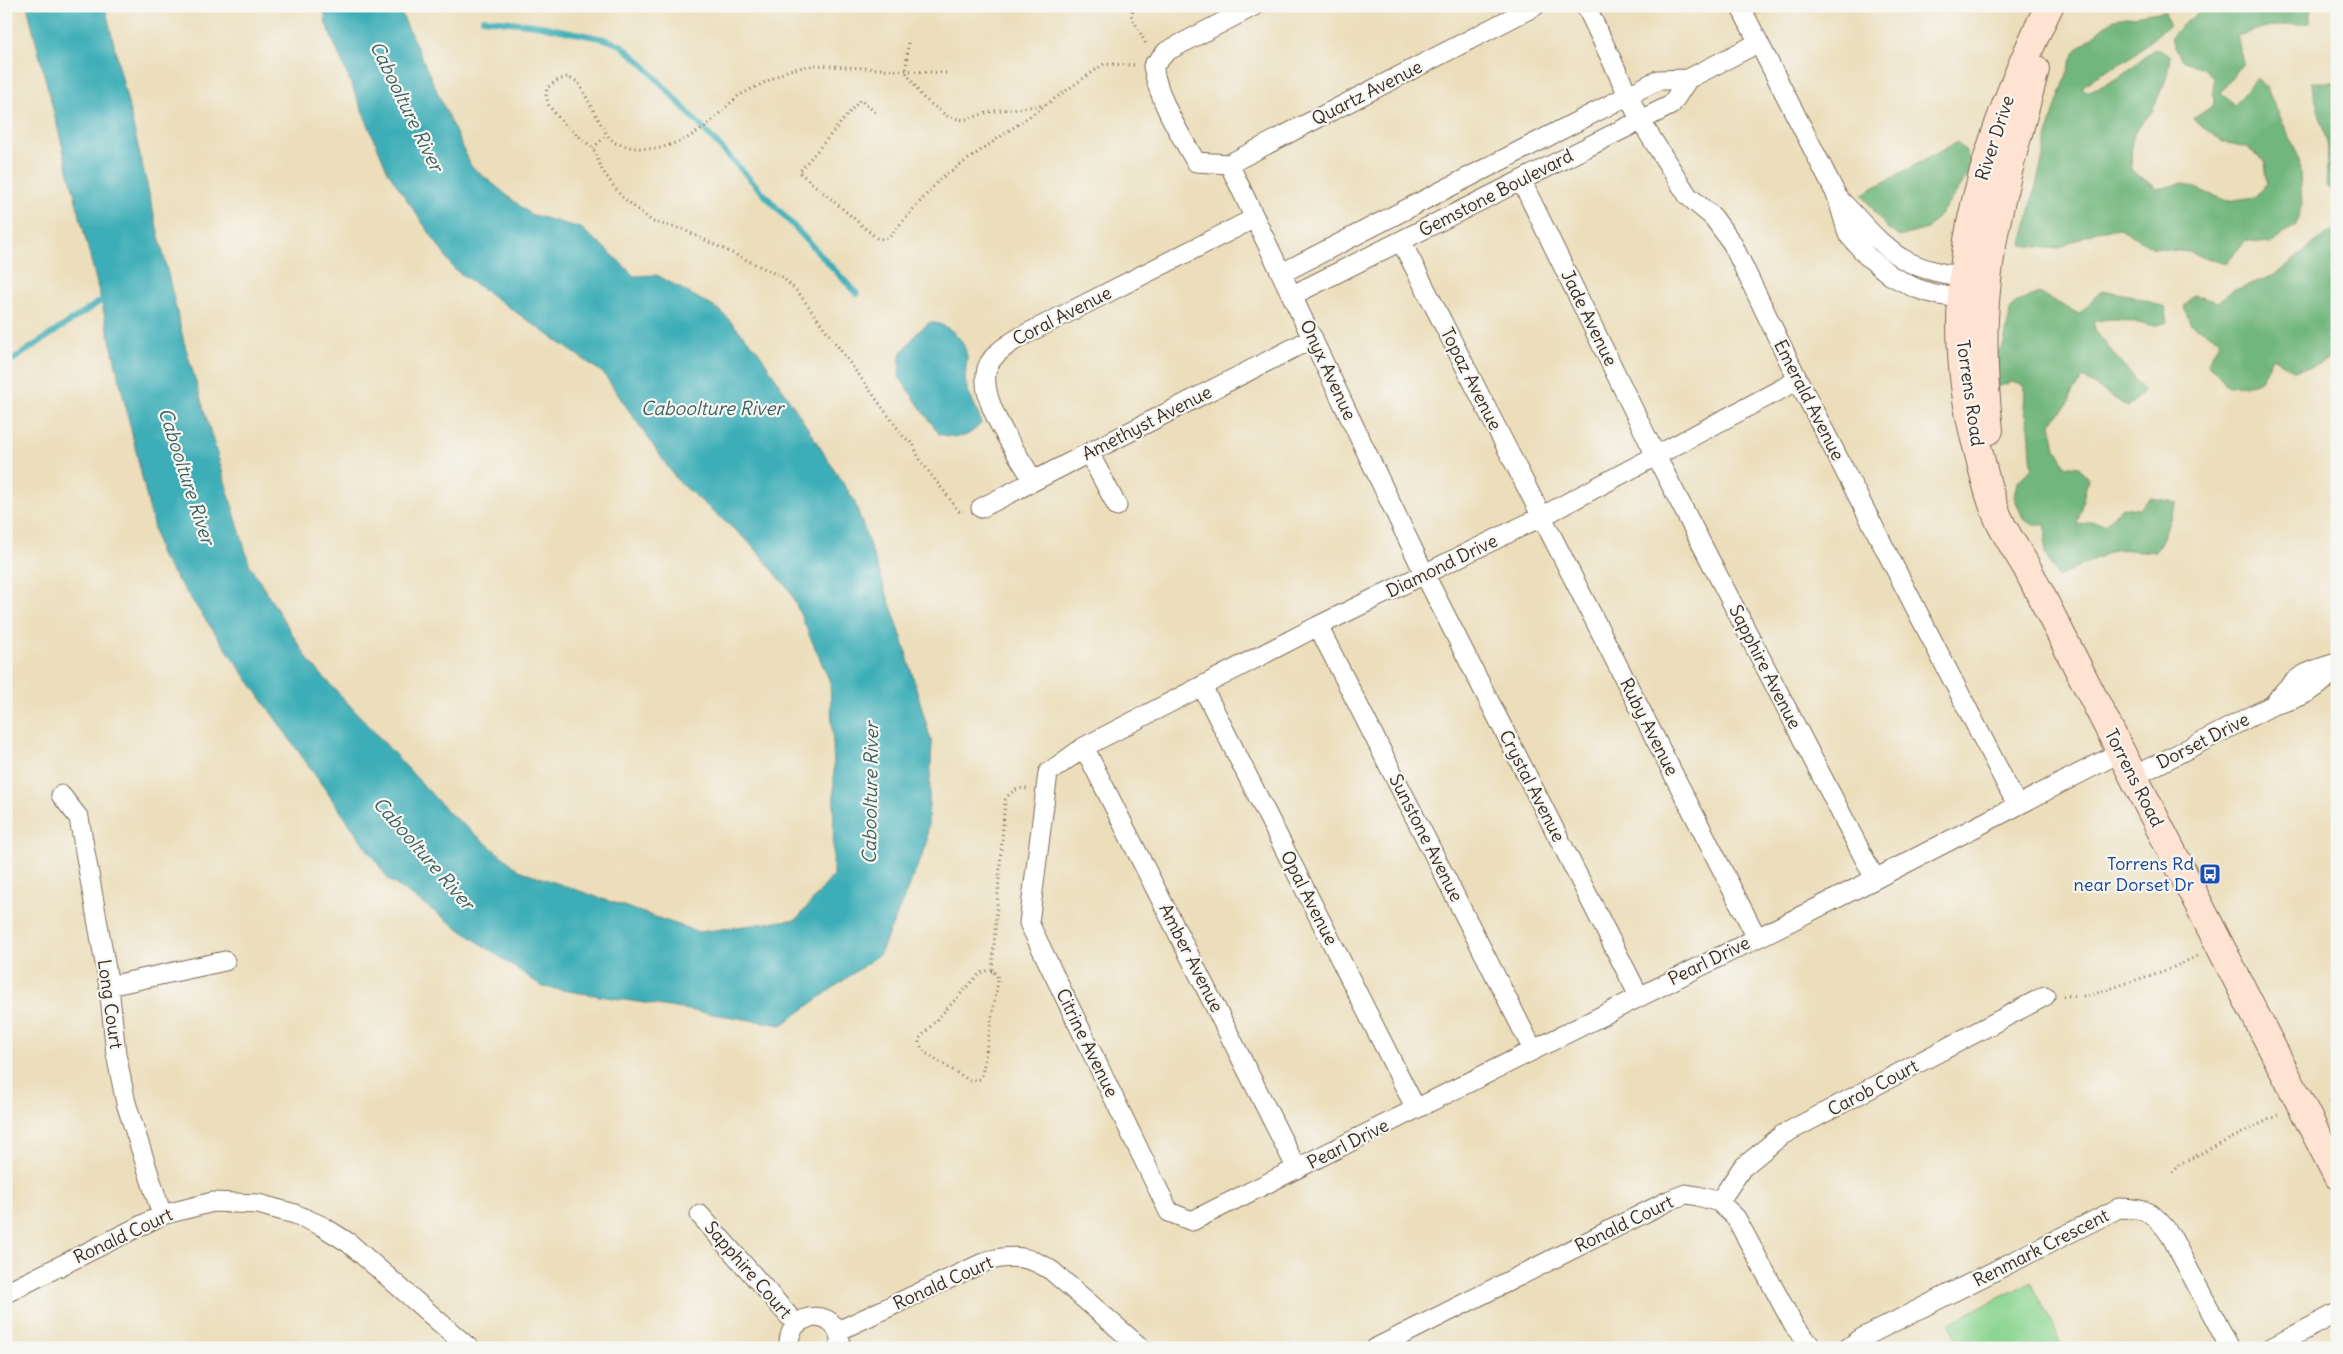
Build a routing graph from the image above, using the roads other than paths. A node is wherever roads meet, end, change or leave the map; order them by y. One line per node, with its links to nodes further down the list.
1 (1254, 6): 10 (street)
2 (1535, 6): 10 (street, Quartz Avenue)
3 (1586, 6): 8 (street, Emerald Avenue)
4 (1740, 6): 6 (street)
5 (2050, 6): 15 (main road, River Drive)
6 (1758, 43): 7 (street, Gemstone Boulevard); 15 (street)
7 (1688, 79): 8 (street, Gemstone Boulevard); 9 (street, Gemstone Boulevard)
8 (1629, 94): 9 (street, Emerald Avenue); 14 (street, Gemstone Boulevard)
9 (1640, 120): 11 (street, Gemstone Boulevard); 18 (street, Emerald Avenue)
10 (1229, 164): 12 (street, Onyx Avenue)
11 (1521, 180): 13 (street, Gemstone Boulevard); 20 (street, Jade Avenue)
12 (1255, 218): 14 (street, Onyx Avenue); 21 (street, Coral Avenue)
13 (1400, 241): 16 (street, Gemstone Boulevard); 24 (street, Topaz Avenue)
14 (1282, 273): 16 (street, Onyx Avenue)
15 (1973, 289): 30 (main road, Torrens Road)
16 (1293, 295): 17 (street, Onyx Avenue)
17 (1313, 338): 19 (street, Amethyst Avenue); 25 (street, Onyx Avenue)
18 (1798, 380): 20 (street, Diamond Drive); 33 (street, Emerald Avenue)
19 (1088, 453): 21 (street, Amethyst Avenue); 22 (street)
20 (1656, 456): 24 (street, Diamond Drive); 34 (street, Sapphire Avenue)
21 (1033, 480): 23 (street, Amethyst Avenue)
22 (1116, 506)
23 (981, 508)
24 (1541, 517): 25 (street, Diamond Drive); 35 (street, Ruby Avenue)
25 (1425, 575): 26 (street, Diamond Drive); 38 (street, Crystal Avenue)
26 (1318, 626): 28 (street, Diamond Drive); 40 (street, Sunstone Avenue)
27 (2337, 665): 31 (street, Dorset Drive)
28 (1202, 686): 29 (street, Diamond Drive); 41 (street, Opal Avenue)
29 (1084, 747): 42 (street, Amber Avenue); 42 (street, Citrine Avenue)
30 (2121, 752): 31 (main road, Torrens Road); 33 (street, Pearl Drive)
31 (2134, 777): 43 (main road, Torrens Road)
32 (62, 794): 37 (street, Long Court)
33 (2018, 805): 34 (street, Pearl Drive)
34 (1875, 879): 35 (street, Pearl Drive)
35 (1757, 938): 38 (street, Pearl Drive)
36 (225, 962): 37 (street)
37 (109, 986): 46 (street, Long Court)
38 (1639, 996): 40 (street, Pearl Drive)
39 (2045, 996): 44 (street, Carob Court)
40 (1533, 1050): 41 (street, Pearl Drive)
41 (1416, 1109): 42 (street, Pearl Drive)
42 (1297, 1169)
43 (2337, 1175)
44 (1719, 1202): 54 (street, Ronald Court); 55 (street)
45 (700, 1215): 49 (street, Sapphire Court)
46 (162, 1216): 47 (street, Ronald Court); 51 (street, Ronald Court)
47 (6, 1293)
48 (2337, 1313): 58 (street)
49 (796, 1324): 50 (street); 52 (street)
50 (839, 1339): 53 (street, Ronald Court)
51 (469, 1348)
52 (789, 1348)
53 (1141, 1348)
54 (1376, 1348)
55 (1813, 1348)
56 (1848, 1348): 57 (street, Renmark Crescent)
57 (2230, 1348)
58 (2271, 1348)

